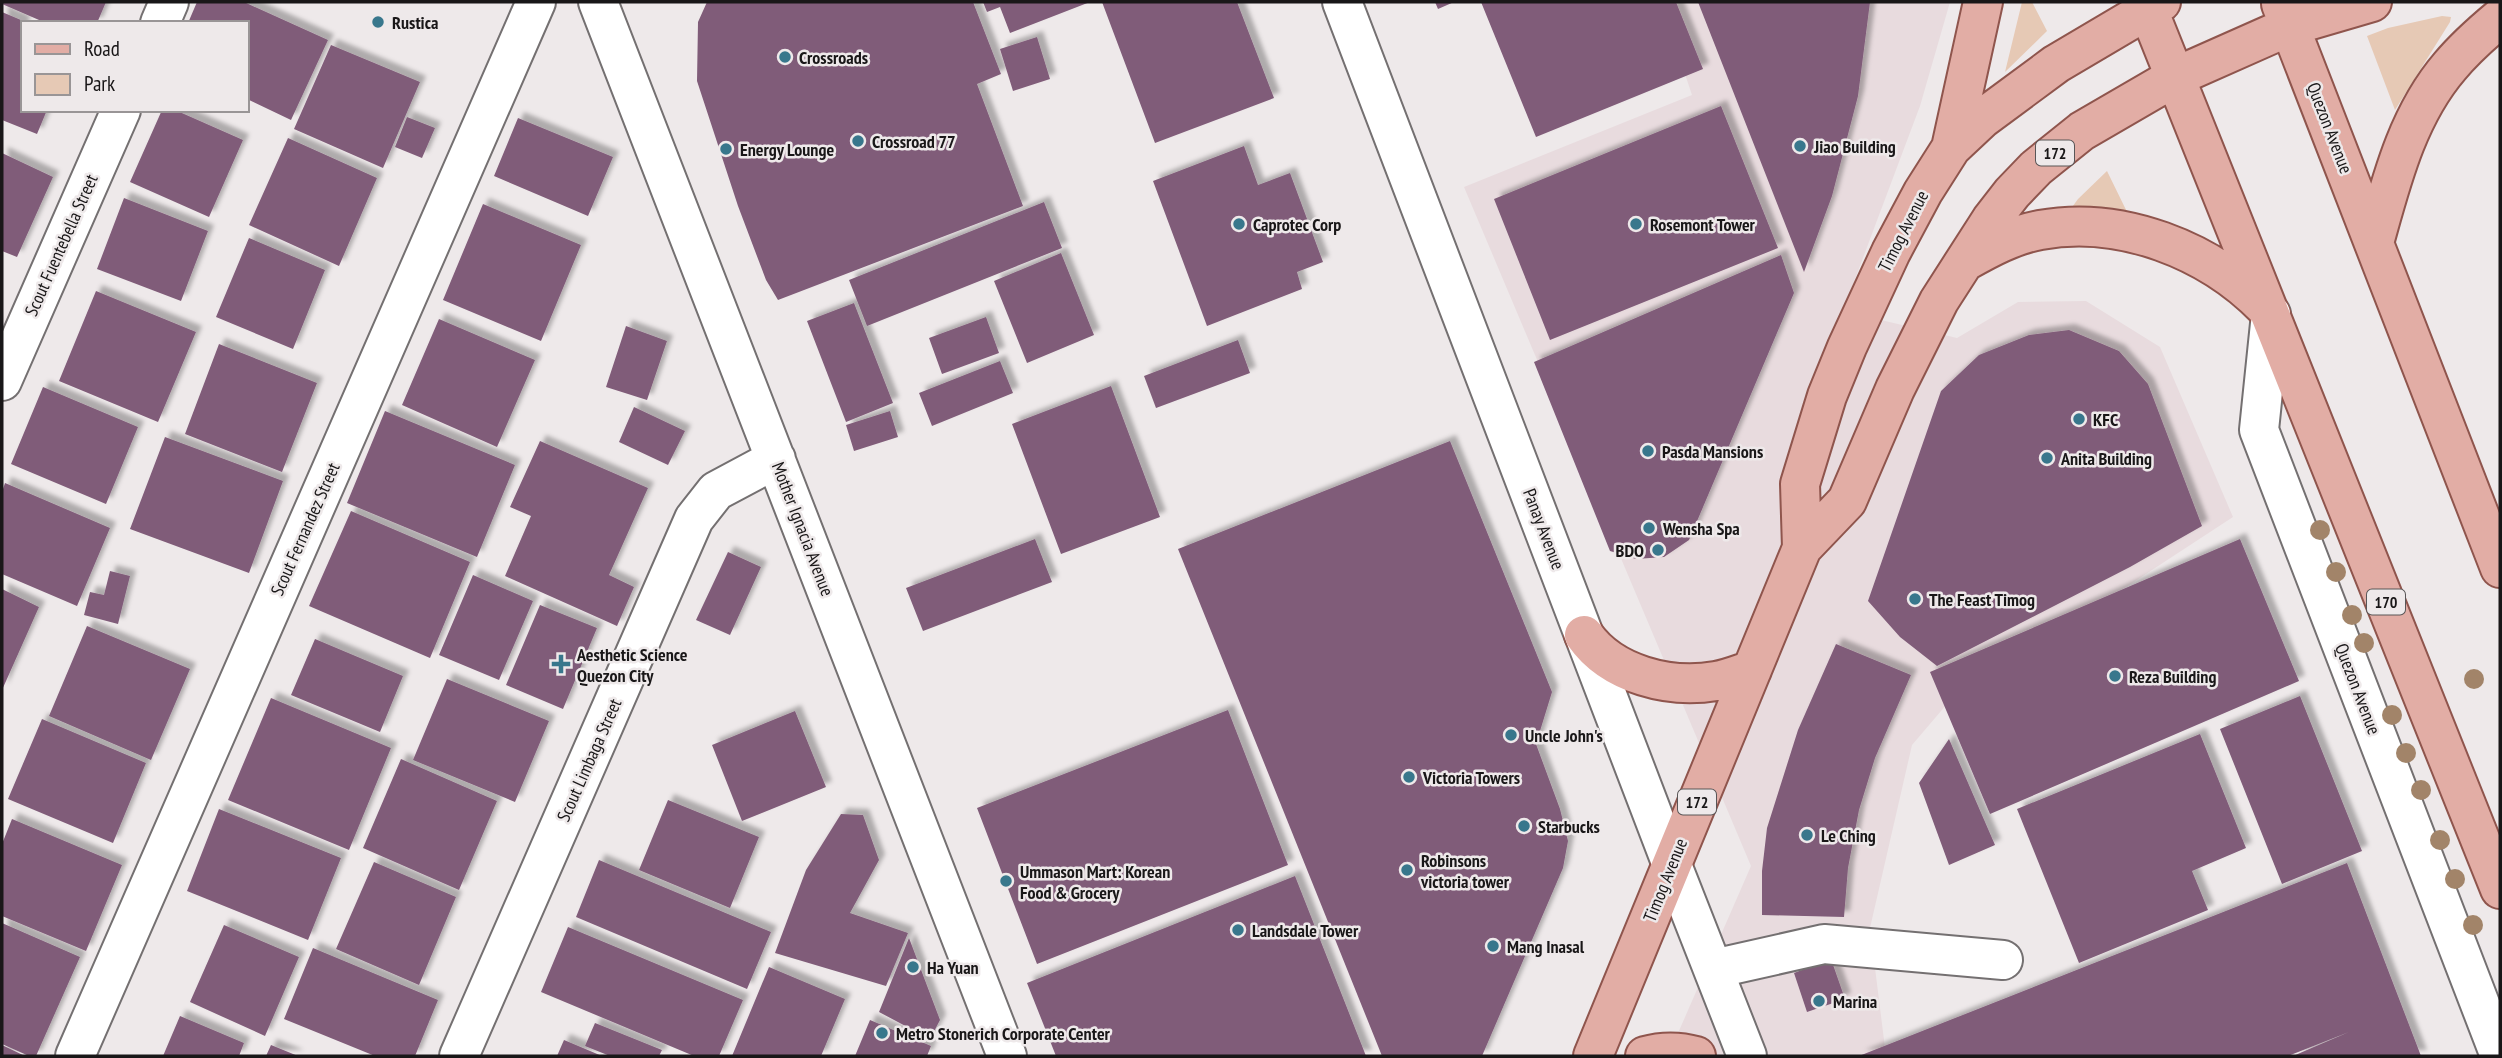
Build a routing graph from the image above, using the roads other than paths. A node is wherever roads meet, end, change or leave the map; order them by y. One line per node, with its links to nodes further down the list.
1 (169, 2): 10 (street)
2 (536, 2): 28 (street, Scout Fernandez Street)
3 (598, 2): 18 (street, Mother Ignacia Avenue)
4 (1342, 2): 21 (street, Panay Avenue)
5 (1983, 2): 13 (main road)
6 (2372, 2): 8 (main road, Timog Avenue)
7 (2151, 4): 11 (main road, Quezon Avenue / 170); 13 (main road, Timog Avenue / 172)
8 (2285, 14): 11 (main road, Timog Avenue); 14 (main road, Quezon Avenue)
9 (2500, 18): 14 (main road)
10 (161, 21)
11 (2175, 77): 15 (main road, Timog Avenue / 172); 16 (main road, Quezon Avenue / 170)
12 (120, 112): 17 (street, Scout Fuentebella Street)
13 (1951, 148): 19 (main road, Timog Avenue / 172)
14 (2374, 243): 20 (main road, Quezon Avenue)
15 (1964, 262): 16 (main road); 19 (main road, Timog Avenue / 172)
16 (2271, 314): 24 (main road, Quezon Avenue / 170); 34 (street, Quezon Avenue / 170)
17 (2, 381)
18 (776, 459): 27 (street, Mother Ignacia Avenue); 29 (street, Scout Limbaga Street)
19 (1802, 548): 22 (main road, Timog Avenue / 172)
20 (2500, 568)
21 (1584, 635): 22 (main road); 23 (street, Panay Avenue)
22 (1752, 670): 23 (main road, Timog Avenue / 172)
23 (1672, 865): 26 (street, Panay Avenue); 30 (main road, Timog Avenue / 172)
24 (2500, 890)
25 (2003, 960): 26 (street)
26 (1713, 969): 33 (street, Panay Avenue)
27 (999, 1050)
28 (75, 1056)
29 (459, 1056)
30 (1593, 1056)
31 (1645, 1056): 32 (main road)
32 (1696, 1056)
33 (1747, 1056)
34 (2500, 1056)

